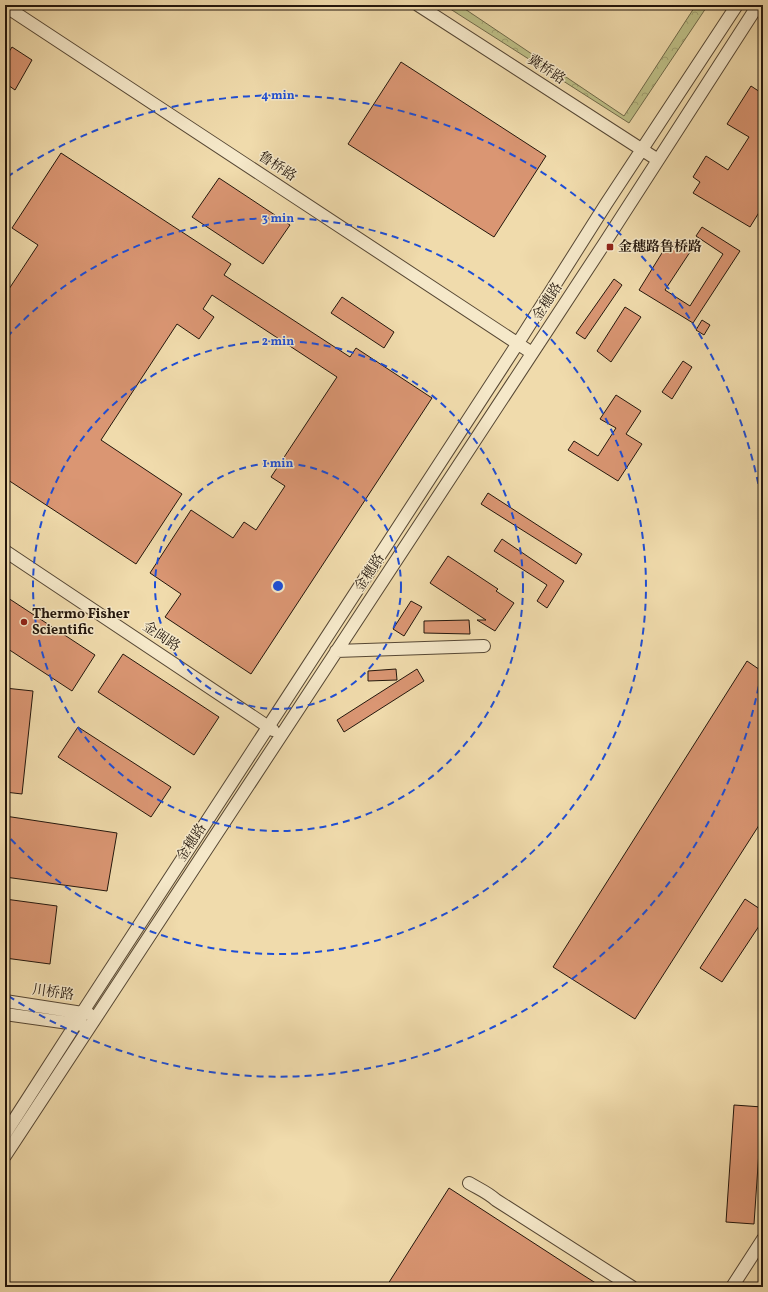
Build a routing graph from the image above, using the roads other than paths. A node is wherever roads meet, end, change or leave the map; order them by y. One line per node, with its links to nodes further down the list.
1 (418, 5): 5 (street, 冀桥路)
2 (737, 5): 5 (street, 金穗路)
3 (758, 5): 6 (street, 金穗路)
4 (5, 6): 7 (street, 鲁桥路)
5 (641, 150): 6 (street, 冀桥路); 7 (street, 金穗路)
6 (658, 160): 8 (street, 金穗路)
7 (518, 343): 8 (street, 鲁桥路); 12 (street, 金穗路)
8 (532, 353): 11 (street, 金穗路)
9 (5, 551): 12 (street, 金闽路)
10 (484, 646): 11 (street)
11 (336, 652): 13 (street, 金穗路)
12 (268, 726): 13 (street, 金闽路); 15 (street, 金穗路)
13 (281, 735): 17 (street, 金穗路)
14 (5, 1001): 15 (street, 川桥路)
15 (82, 1012): 17 (street, 川桥路); 18 (street, 金穗路)
16 (5, 1014): 18 (street, 川桥路)
17 (93, 1021): 18 (street, 川桥路); 20 (street, 金穗路)
18 (76, 1024): 19 (street, 金穗路)
19 (5, 1134)
20 (5, 1156)
21 (469, 1183): 23 (street)
22 (763, 1239): 24 (street)
23 (632, 1287)
24 (732, 1287)

